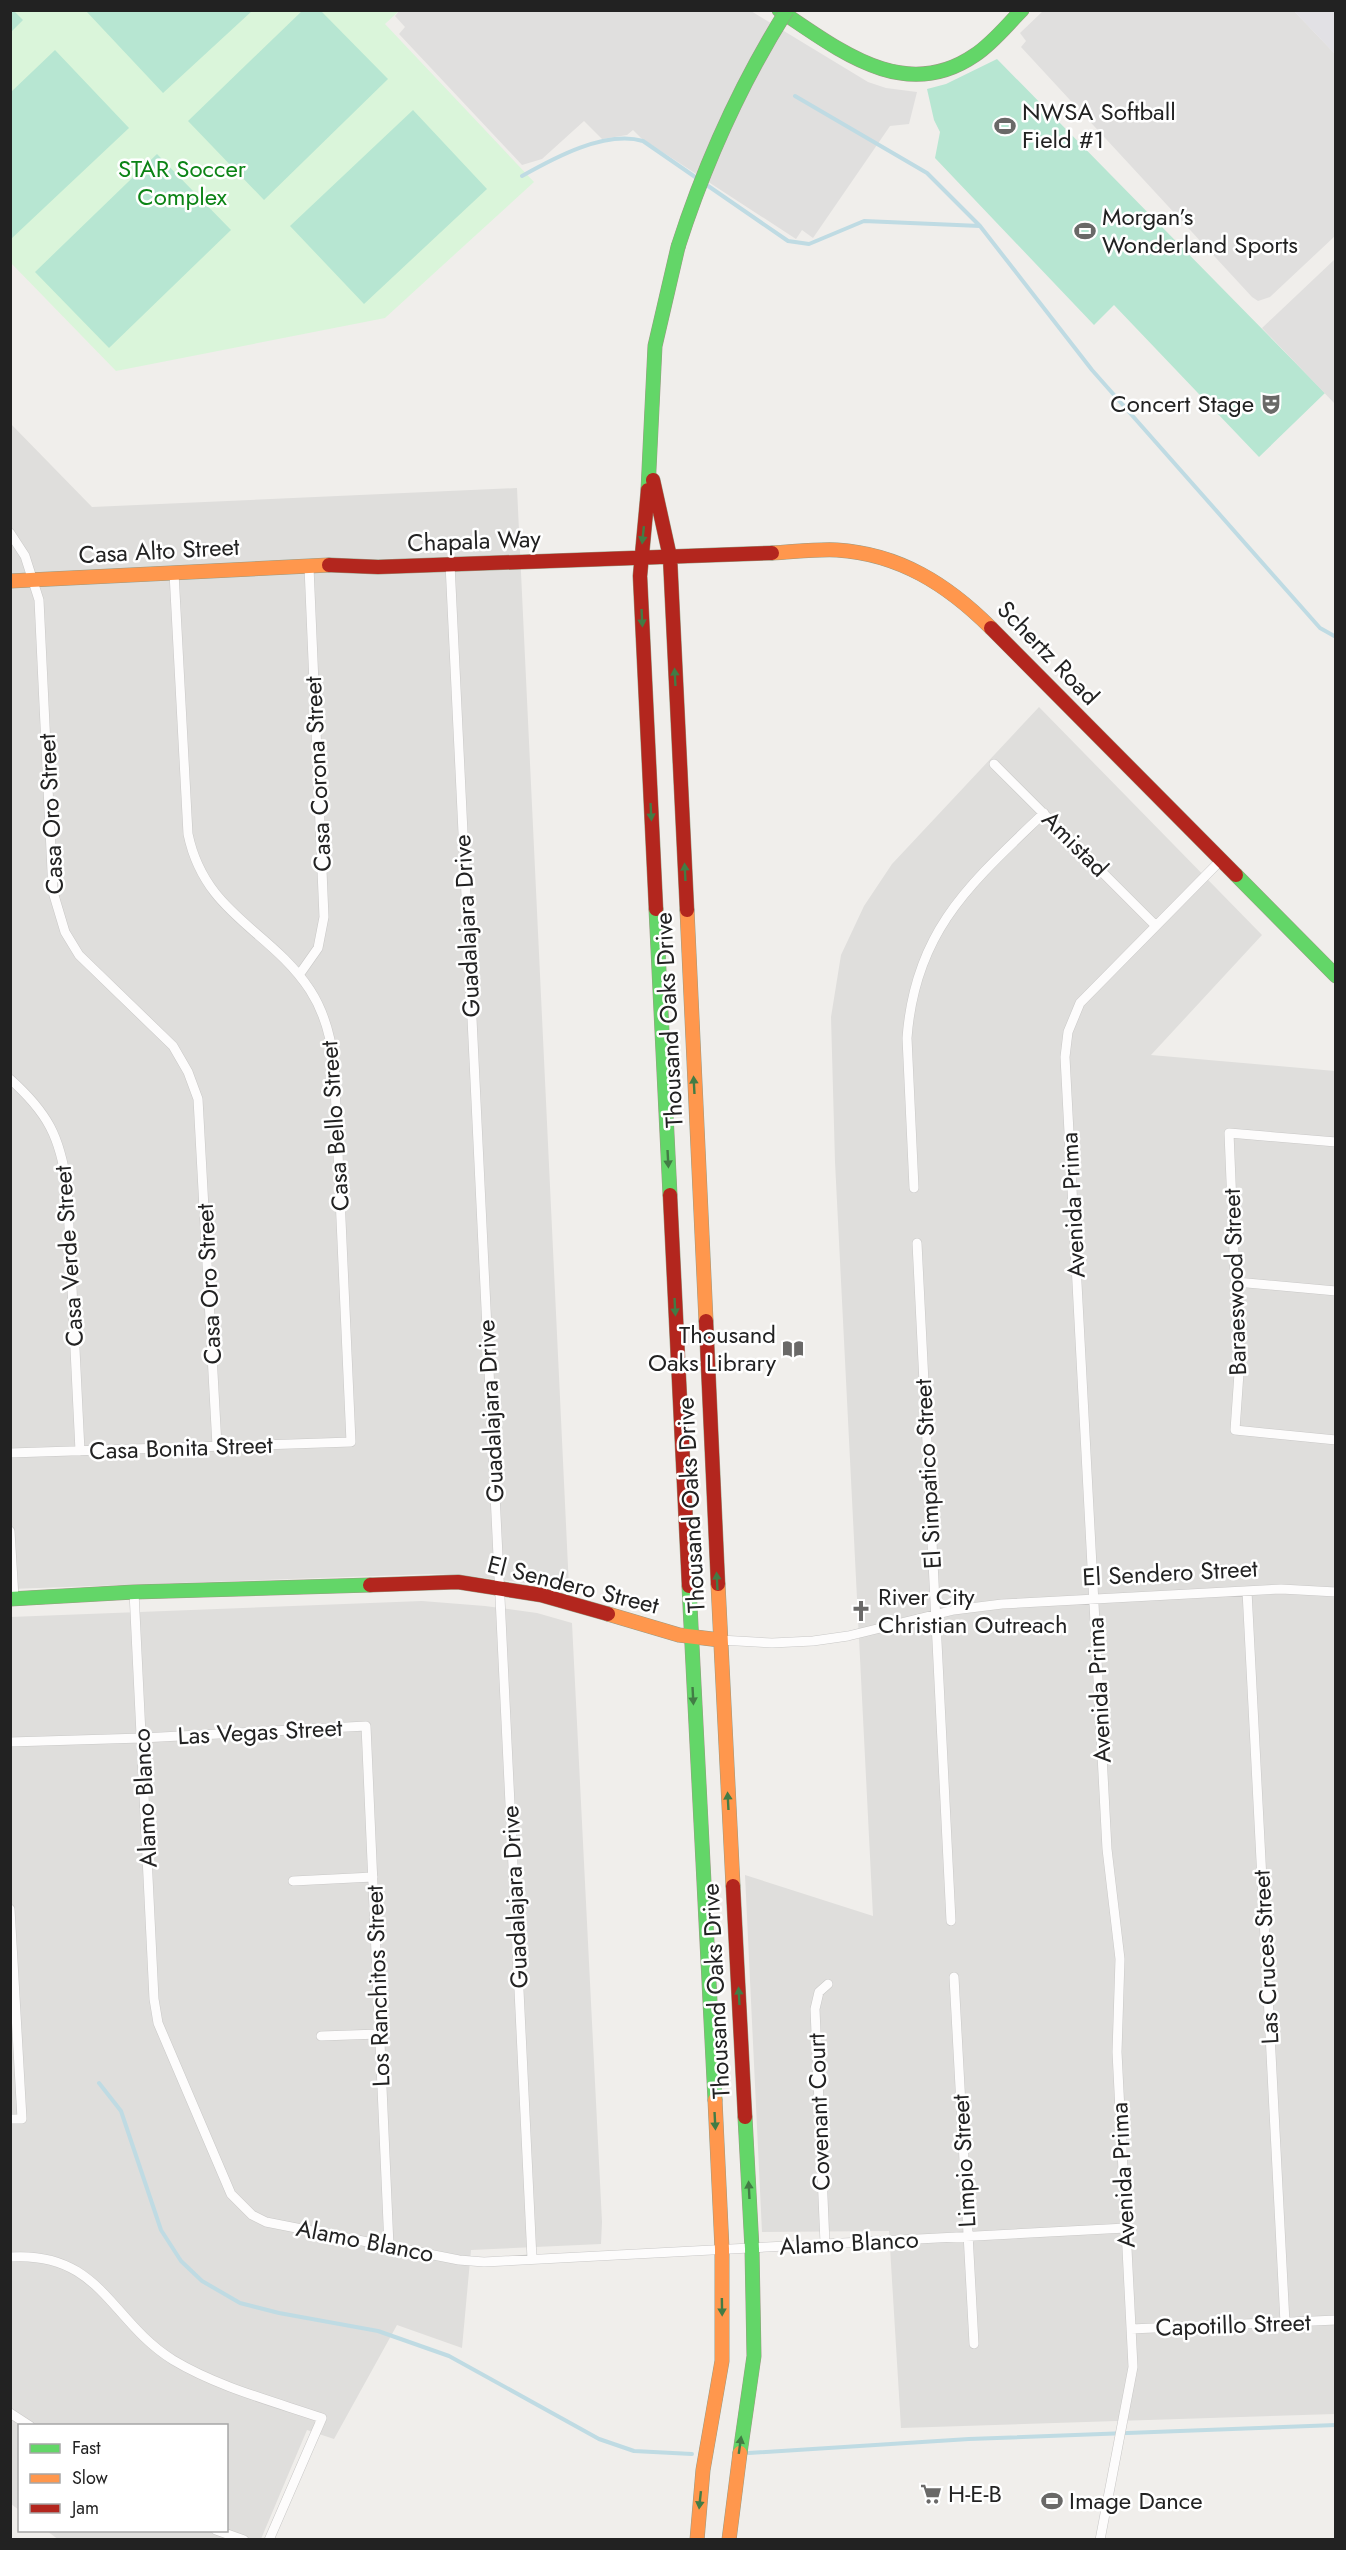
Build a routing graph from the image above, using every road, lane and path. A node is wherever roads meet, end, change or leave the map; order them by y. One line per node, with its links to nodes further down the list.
1 (779, 10): 3 (main road)
2 (787, 10): 4 (main road, Thousand Oaks Drive, bridge)
3 (1022, 10)
4 (650, 469): 6 (main road, Thousand Oaks Drive); 7 (main road, Thousand Oaks Drive, one-way to 7)
5 (10, 533): 11 (street, Casa Oro Street)
6 (670, 557): 7 (main road, Schertz Road); 15 (main road, Schertz Road); 39 (main road, Thousand Oaks Drive, one-way to 6)
7 (640, 559): 8 (main road, Chapala Way); 38 (main road, Thousand Oaks Drive, one-way to 38)
8 (450, 564): 9 (main road, Chapala Way); 31 (street, Guadalajara Drive)
9 (309, 567): 10 (main road, Casa Alto Street); 17 (street, Casa Corona Street)
10 (174, 573): 11 (main road, Casa Alto Street); 17 (street, Casa Bello Street)
11 (34, 580): 12 (main road, Casa Alto Street); 27 (street, Casa Oro Street)
12 (10, 581)
13 (994, 764): 14 (street, Amistad)
14 (1044, 813): 16 (street, Amistad); 21 (street)
15 (1220, 861): 16 (street, Avenida Prima); 18 (main road, Schertz Road)
16 (1155, 925): 36 (street, Avenida Prima)
17 (299, 975): 26 (street, Casa Bello Street)
18 (1335, 976)
19 (10, 1079): 28 (street, Casa Verde Street)
20 (1335, 1142): 23 (street, Baraeswood Street)
21 (914, 1188)
22 (916, 1243): 37 (street, El Simpatico Street)
23 (1236, 1282): 24 (street); 25 (street, Baraeswood Street)
24 (1335, 1291)
25 (1335, 1440)
26 (351, 1442): 27 (street, Casa Bonita Street)
27 (217, 1446): 28 (street, Casa Bonita Street)
28 (80, 1451): 29 (street, Casa Bonita Street)
29 (10, 1453)
30 (10, 1531): 35 (street)
31 (500, 1588): 33 (main road, El Sendero Street); 38 (main road, El Sendero Street); 59 (street, Guadalajara Drive)
32 (1247, 1591): 34 (street, El Sendero Street); 36 (street, El Sendero Street); 61 (street, Las Cruces Street)
33 (134, 1592): 35 (main road, El Sendero Street); 41 (street, Alamo Blanco)
34 (1335, 1592)
35 (12, 1598)
36 (1094, 1599): 37 (street, El Sendero Street); 52 (street, Avenida Prima)
37 (936, 1614): 39 (street, El Sendero Street); 46 (street, El Simpatico Street)
38 (690, 1637): 39 (main road, El Sendero Street); 56 (main road, Thousand Oaks Drive, one-way to 56)
39 (720, 1640): 57 (main road, Thousand Oaks Drive, one-way to 39)
40 (366, 1726): 41 (street, Las Vegas Street); 43 (street, Los Ranchitos Street)
41 (142, 1738): 42 (street, Las Vegas Street); 55 (street, Alamo Blanco)
42 (10, 1742)
43 (374, 1877): 44 (street); 49 (street, Los Ranchitos Street)
44 (293, 1881)
45 (10, 1909): 51 (street)
46 (951, 1921)
47 (954, 1977): 53 (street, Limpio Street)
48 (828, 1984): 54 (street, Covenant Court)
49 (380, 2034): 50 (street); 55 (street, Los Ranchitos Street)
50 (321, 2036)
51 (10, 2119)
52 (1126, 2228): 53 (street, Alamo Blanco); 62 (street, Avenida Prima)
53 (968, 2237): 54 (street, Alamo Blanco); 63 (street, Limpio Street)
54 (825, 2244): 57 (street, Alamo Blanco)
55 (389, 2246): 59 (street, Alamo Blanco)
56 (722, 2248): 57 (street, Alamo Blanco); 59 (street, Alamo Blanco); 69 (main road, Thousand Oaks Drive, one-way to 69)
57 (752, 2249): 70 (main road, Thousand Oaks Drive, one-way to 57)
58 (10, 2257): 68 (street)
59 (532, 2259)
60 (1335, 2320): 61 (street, Capotillo Street)
61 (1285, 2323): 62 (street, Capotillo Street)
62 (1131, 2329): 71 (street, Avenida Prima)
63 (974, 2344)
64 (10, 2413): 65 (street)
65 (27, 2424)
66 (221, 2532): 67 (street)
67 (243, 2540)
68 (269, 2540)
69 (697, 2540)
70 (729, 2540)
71 (1100, 2540)

